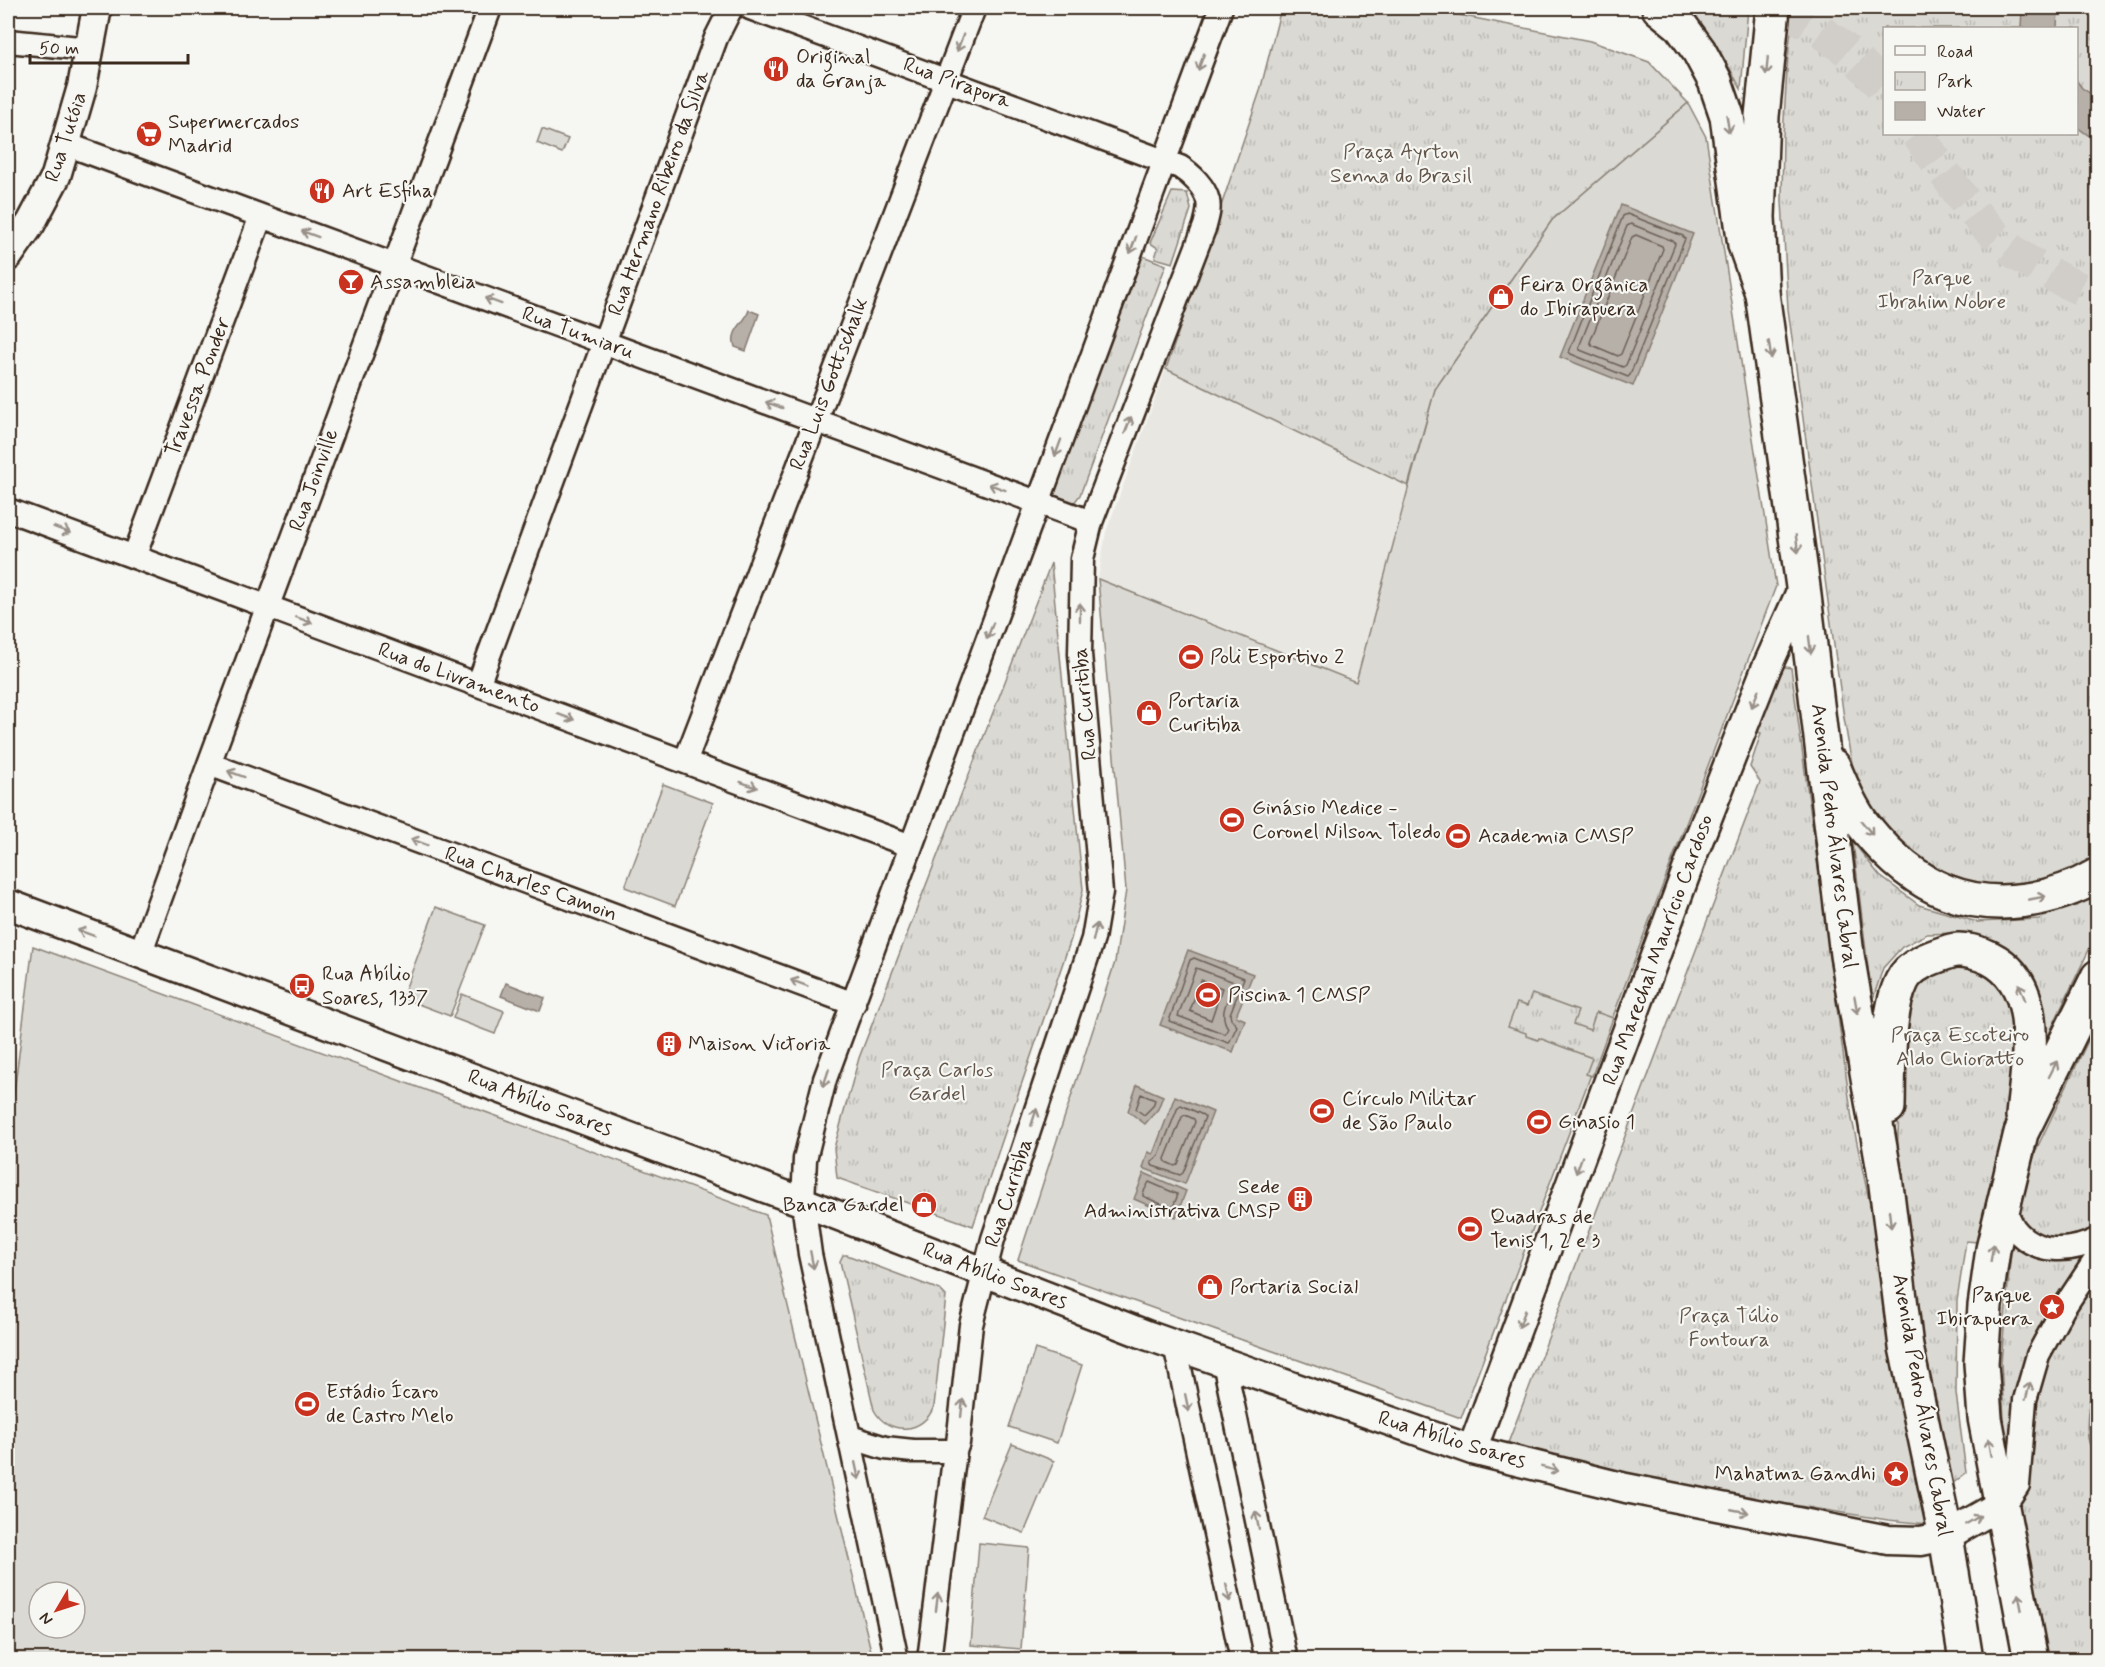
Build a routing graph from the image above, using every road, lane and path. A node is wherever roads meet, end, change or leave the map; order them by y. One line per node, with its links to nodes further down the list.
1 (97, 8): 10 (street, Rua Tutóia)
2 (490, 8): 16 (street, Rua Joinville)
3 (731, 8): 18 (street, Rua Hermano Ribeiro da Silva)
4 (750, 8): 11 (street, Rua Pirapora)
5 (974, 8): 11 (street, Rua Luis Gottschalk, one-way to 11)
6 (1221, 8): 13 (street, one-way to 13)
7 (1659, 8): 17 (main road, one-way to 17)
8 (1773, 8): 17 (main road, Avenida Pedro Álvares Cabral, one-way to 17)
9 (8, 41): 10 (street)
10 (90, 49): 12 (street, Rua Tutóia)
11 (946, 79): 13 (street, Rua Pirapora); 19 (street, Rua Luis Gottschalk)
12 (66, 144): 14 (street, Rua Tumiaru); 15 (street, Rua Tutóia)
13 (1164, 161): 20 (street, one-way to 20); 22 (street, Rua Curitiba, one-way to 13)
14 (261, 216): 16 (street, Rua Tumiaru, one-way to 14); 23 (street, Travessa Ponder)
15 (8, 256)
16 (394, 265): 18 (street, Rua Tumiaru, one-way to 16); 25 (street, Rua Joinville)
17 (1762, 292): 24 (main road, Avenida Pedro Álvares Cabral, one-way to 24)
18 (604, 342): 19 (street, Rua Tumiaru, one-way to 18); 26 (street, Rua Hermano Ribeiro da Silva)
19 (815, 420): 20 (street, Rua Tumiaru, one-way to 19); 28 (street, Rua Luis Gottschalk)
20 (1038, 502): 22 (street, Rua Tumiaru); 30 (street, one-way to 30)
21 (8, 510): 23 (street, Rua do Livramento, one-way to 23)
22 (1091, 522): 42 (street, Rua Curitiba, one-way to 22)
23 (134, 557): 25 (street, Rua do Livramento)
24 (1803, 587): 27 (main road, Avenida Pedro Álvares Cabral, one-way to 27); 46 (street, Rua Marechal Maurício Cardoso, one-way to 46)
25 (267, 606): 26 (street, Rua do Livramento, one-way to 26); 29 (street, Rua Joinville)
26 (478, 685): 28 (street, Rua do Livramento, one-way to 28)
27 (1821, 739): 31 (main road, one-way to 31); 37 (main road, Avenida Pedro Álvares Cabral, one-way to 37)
28 (686, 762): 30 (street, Rua do Livramento, one-way to 30)
29 (208, 764): 33 (street, Rua Joinville); 35 (street, Rua Charles Camoin, one-way to 29)
30 (911, 846): 35 (street)
31 (2097, 875)
32 (8, 904): 33 (street, Rua Abílio Soares, one-way to 32)
33 (140, 954): 38 (street, Rua Abílio Soares)
34 (2097, 977): 36 (main road, one-way to 34)
35 (854, 1004): 38 (street, one-way to 38)
36 (2021, 1133): 37 (main road, one-way to 37); 39 (main road)
37 (1885, 1177): 49 (main road, Avenida Pedro Álvares Cabral, one-way to 49)
38 (803, 1202): 42 (street, Rua Abílio Soares); 45 (street, one-way to 45)
39 (2003, 1207): 40 (street); 48 (main road, one-way to 39)
40 (2097, 1239)
41 (2097, 1256): 48 (street, one-way to 41)
42 (984, 1273): 43 (street, Rua Abílio Soares); 47 (street, Rua Curitiba, one-way to 42)
43 (1175, 1346): 44 (street, Rua Abílio Soares); 52 (street, one-way to 52)
44 (1224, 1362): 46 (street, Rua Abílio Soares); 53 (street, one-way to 44)
45 (850, 1437): 47 (street); 50 (street, one-way to 50)
46 (1472, 1450): 49 (street, Rua Abílio Soares, one-way to 49)
47 (955, 1451): 51 (street, Rua Curitiba, one-way to 47)
48 (2000, 1505): 49 (street, Rua Abílio Soares, one-way to 48); 55 (main road, one-way to 48)
49 (1946, 1536): 54 (main road, Avenida Pedro Álvares Cabral)
50 (897, 1659)
51 (929, 1659)
52 (1242, 1659)
53 (1286, 1659)
54 (1966, 1659)
55 (2031, 1659)

